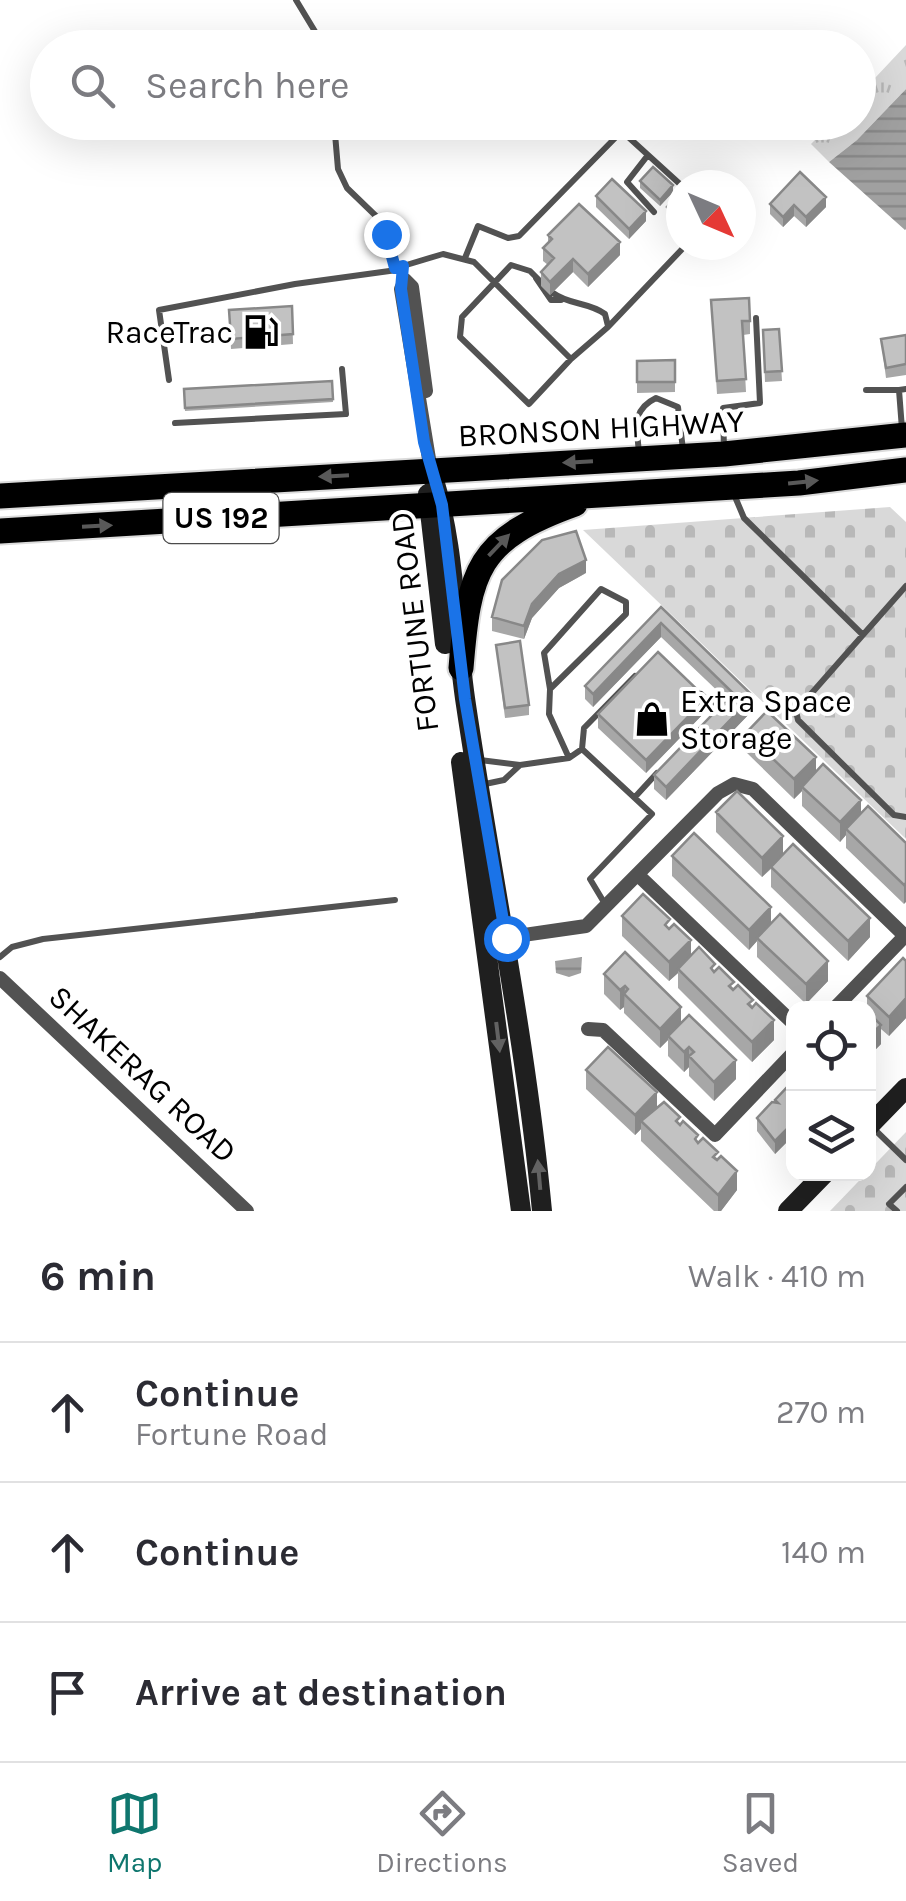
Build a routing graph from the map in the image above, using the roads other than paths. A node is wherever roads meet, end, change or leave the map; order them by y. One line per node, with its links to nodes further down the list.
1 (296, 0): 2 (lane)
2 (315, 30)
3 (336, 140): 11 (lane)
4 (614, 140): 9 (lane)
5 (632, 140): 6 (lane)
6 (648, 155): 7 (lane); 8 (lane)
7 (666, 171)
8 (654, 212)
9 (465, 258): 11 (lane); 13 (lane)
10 (672, 260): 18 (lane)
11 (401, 272): 21 (lane); 29 (street)
12 (536, 276): 13 (lane); 14 (lane); 16 (lane)
13 (494, 282): 19 (lane); 19 (lane)
14 (543, 284)
15 (553, 292): 16 (lane)
16 (562, 300): 18 (lane)
17 (756, 318): 26 (lane)
18 (608, 327): 19 (lane)
19 (572, 358)
20 (342, 370): 24 (lane)
21 (169, 380)
22 (903, 389): 23 (lane); 25 (lane)
23 (866, 390)
24 (175, 424)
25 (904, 435): 26 (highway, BRONSON HIGHWAY / US 192)
26 (724, 454): 27 (highway, BRONSON HIGHWAY / US 192)
27 (683, 456): 28 (highway, BRONSON HIGHWAY / US 192); 28 (lane)
28 (639, 459): 29 (highway, BRONSON HIGHWAY / US 192, one-way to 29)
29 (430, 461): 33 (highway, BRONSON HIGHWAY / US 192, one-way to 33); 34 (main road, FORTUNE ROAD)
30 (906, 470): 31 (highway, BRONSON HIGHWAY / US 192, one-way to 30)
31 (732, 488): 32 (highway, BRONSON HIGHWAY / US 192); 37 (lane)
32 (601, 495): 34 (highway, BRONSON HIGHWAY / US 192); 39 (highway, one-way to 32)
33 (0, 496)
34 (434, 506): 35 (highway, BRONSON HIGHWAY / US 192, one-way to 34); 39 (main road, FORTUNE ROAD); 55 (main road, FORTUNE ROAD)
35 (0, 531)
36 (906, 586): 37 (lane)
37 (862, 634): 50 (lane)
38 (646, 665): 43 (lane)
39 (462, 668): 46 (main road, FORTUNE ROAD)
40 (694, 687): 42 (lane)
41 (550, 688): 41 (lane); 44 (lane)
42 (706, 722)
43 (582, 749): 44 (lane); 49 (lane)
44 (569, 758): 47 (lane)
45 (670, 759): 49 (lane)
46 (474, 760): 47 (lane); 48 (main road, FORTUNE ROAD)
47 (520, 765): 48 (lane)
48 (478, 785): 55 (main road, FORTUNE ROAD)
49 (634, 797): 53 (lane)
50 (906, 817)
51 (638, 875): 53 (street); 54 (street); 59 (street)
52 (396, 900): 56 (lane)
53 (606, 906): 55 (street)
54 (905, 935): 58 (street)
55 (496, 939): 70 (main road, FORTUNE ROAD, one-way to 70); 71 (main road, FORTUNE ROAD, one-way to 55)
56 (0, 957)
57 (0, 978): 69 (street, SHAKERAG ROAD)
58 (842, 1001)
59 (786, 1016)
60 (588, 1029): 61 (street)
61 (786, 1060)
62 (906, 1088): 63 (main road)
63 (876, 1119)
64 (876, 1132): 65 (lane)
65 (906, 1160)
66 (817, 1181): 72 (main road)
67 (906, 1186): 68 (lane)
68 (890, 1204): 73 (lane); 74 (lane)
69 (247, 1211)
70 (521, 1211)
71 (542, 1211)
72 (788, 1211)
73 (883, 1211)
74 (897, 1211)

